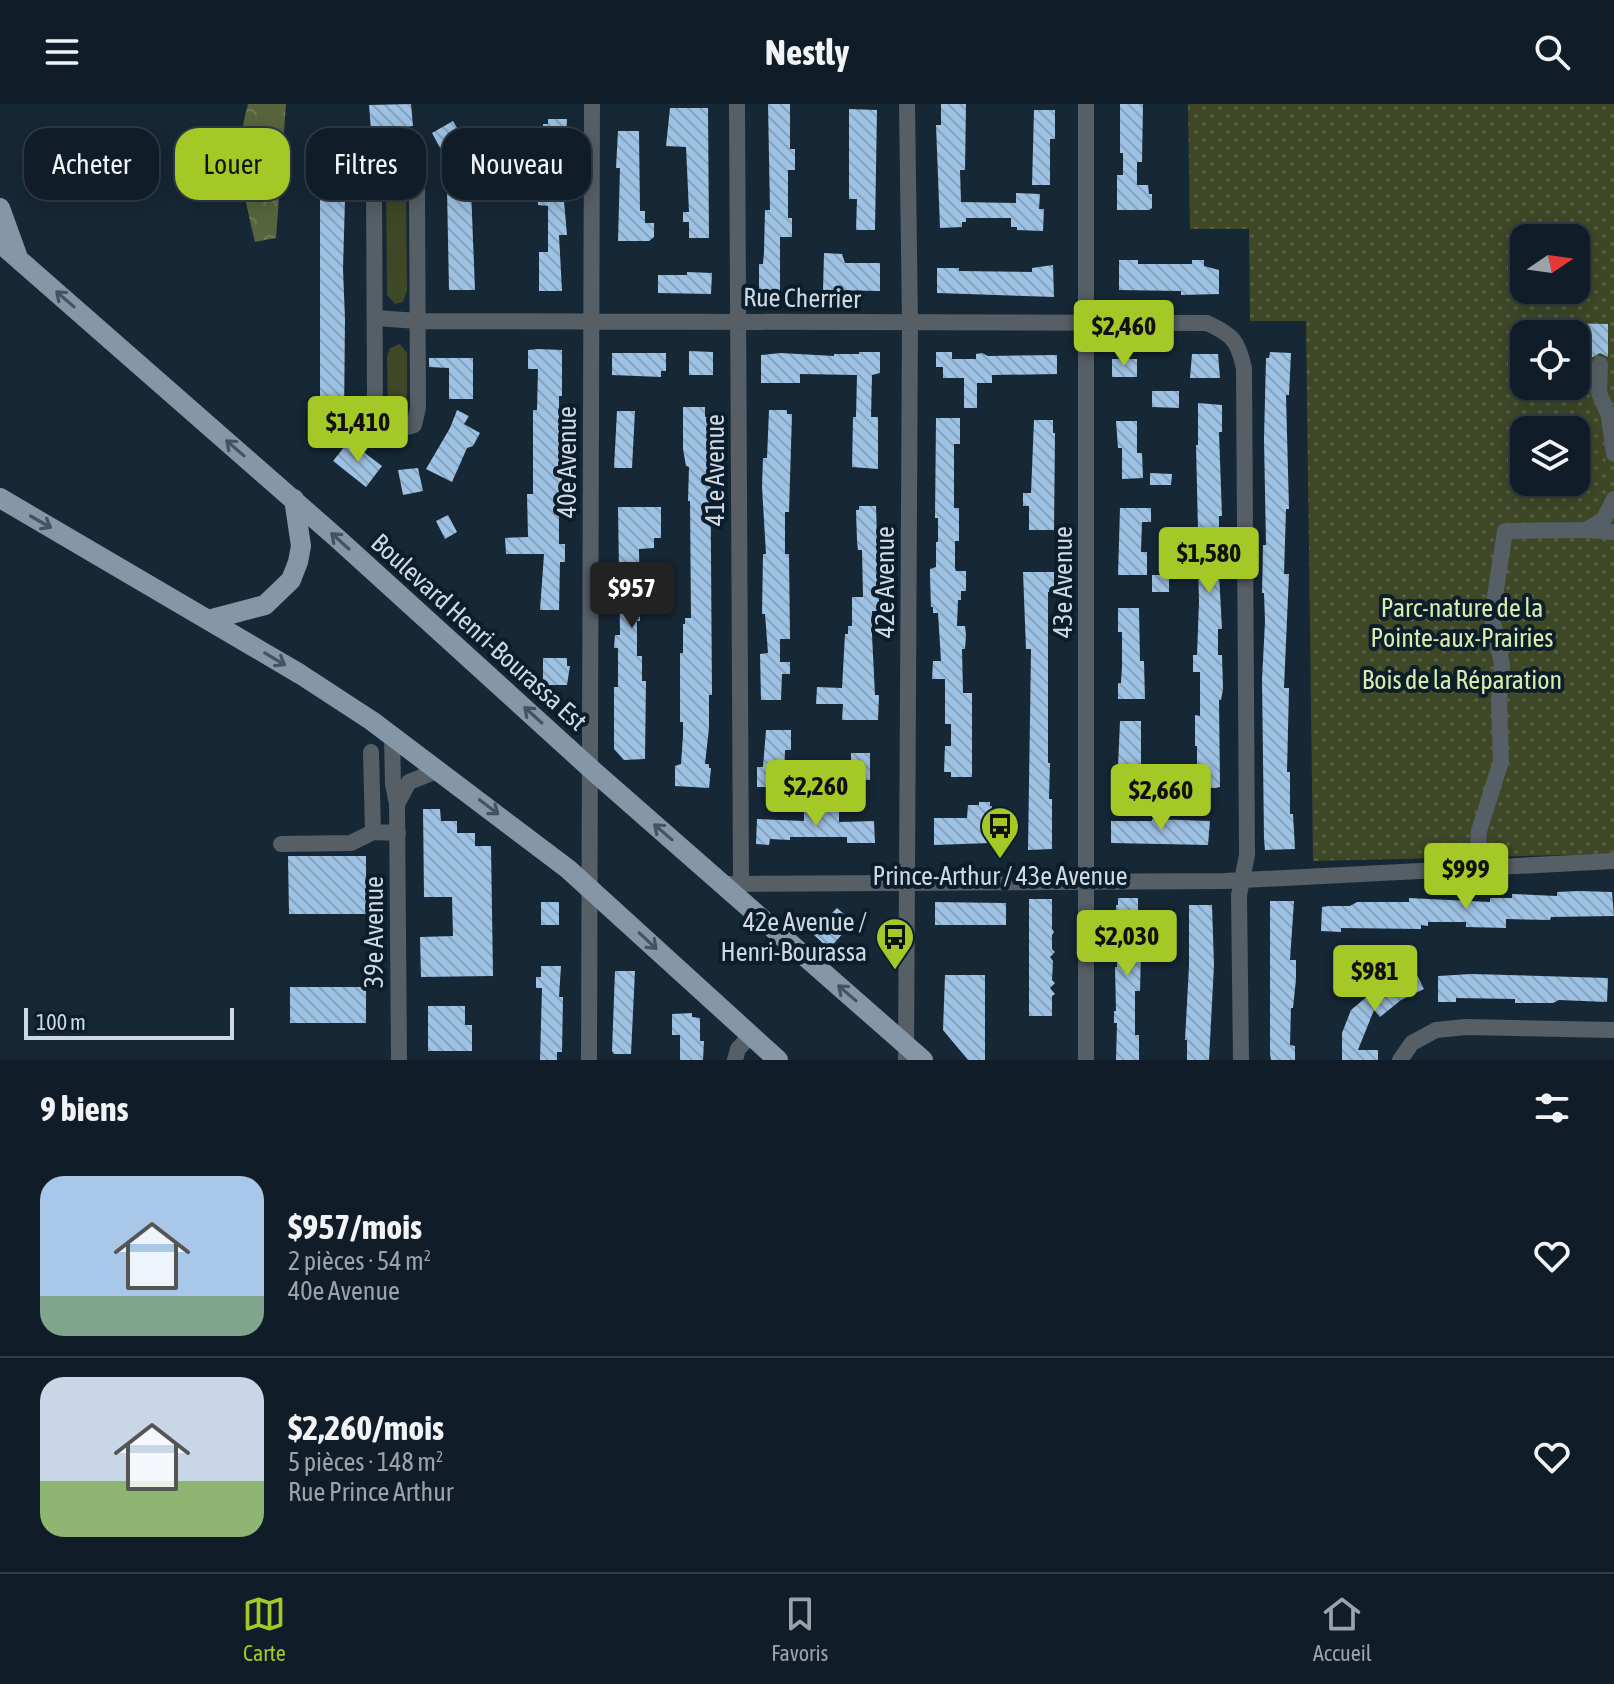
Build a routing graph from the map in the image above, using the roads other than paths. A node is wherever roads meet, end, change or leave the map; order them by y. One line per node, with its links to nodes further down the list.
1 (592, 104): 9 (street, 40e Avenue)
2 (737, 104): 11 (street, 41e Avenue)
3 (907, 104): 12 (street, 42e Avenue)
4 (1086, 104): 13 (street, 43e Avenue)
5 (0, 208): 7 (main road)
6 (0, 243): 7 (main road, Boulevard Henri-Bourassa Est)
7 (18, 259): 17 (main road, Boulevard Henri-Bourassa Est, one-way to 7)
8 (376, 318): 10 (street, Rue Cherrier); 10 (street); 10 (street)
9 (593, 320): 10 (street, Rue Cherrier); 11 (street, Rue Cherrier); 24 (street, 40e Avenue)
10 (418, 321)
11 (738, 321): 12 (street, Rue Cherrier); 34 (street, 41e Avenue)
12 (910, 323): 13 (street, Rue Cherrier); 35 (street, 42e Avenue)
13 (1087, 323): 32 (street, Rue Cherrier); 33 (street, 43e Avenue)
14 (1600, 364): 15 (street)
15 (1614, 454)
16 (0, 498): 21 (main road, one-way to 21)
17 (294, 499): 21 (main road); 24 (main road, Boulevard Henri-Bourassa Est, one-way to 17)
18 (1614, 499): 19 (street)
19 (1585, 530): 20 (street); 31 (street)
20 (1614, 532)
21 (208, 620): 22 (main road, one-way to 22)
22 (392, 736): 25 (main road); 26 (street, 39e Avenue)
23 (371, 752): 27 (street)
24 (590, 768): 34 (main road, Boulevard Henri-Bourassa Est, one-way to 24); 36 (street, 40e Avenue)
25 (439, 770): 26 (street); 36 (main road, one-way to 36)
26 (397, 804): 28 (street, 39e Avenue)
27 (373, 832): 28 (street); 29 (street)
28 (398, 833): 40 (street, 39e Avenue)
29 (281, 844)
30 (1614, 861): 31 (street)
31 (1477, 866): 32 (street)
32 (1243, 880): 33 (street); 46 (street)
33 (1087, 881): 35 (street); 45 (street, 43e Avenue)
34 (731, 883): 35 (street); 39 (main road, Boulevard Henri-Bourassa Est, one-way to 34)
35 (907, 883): 39 (street, 42e Avenue)
36 (590, 889): 38 (main road, one-way to 38); 41 (street, 40e Avenue)
37 (1614, 1030): 47 (street)
38 (750, 1036): 42 (street); 43 (main road)
39 (906, 1052): 44 (main road, Boulevard Henri-Bourassa Est)
40 (399, 1060)
41 (589, 1060)
42 (735, 1060)
43 (778, 1060)
44 (923, 1060)
45 (1086, 1060)
46 (1241, 1060)
47 (1400, 1060)

